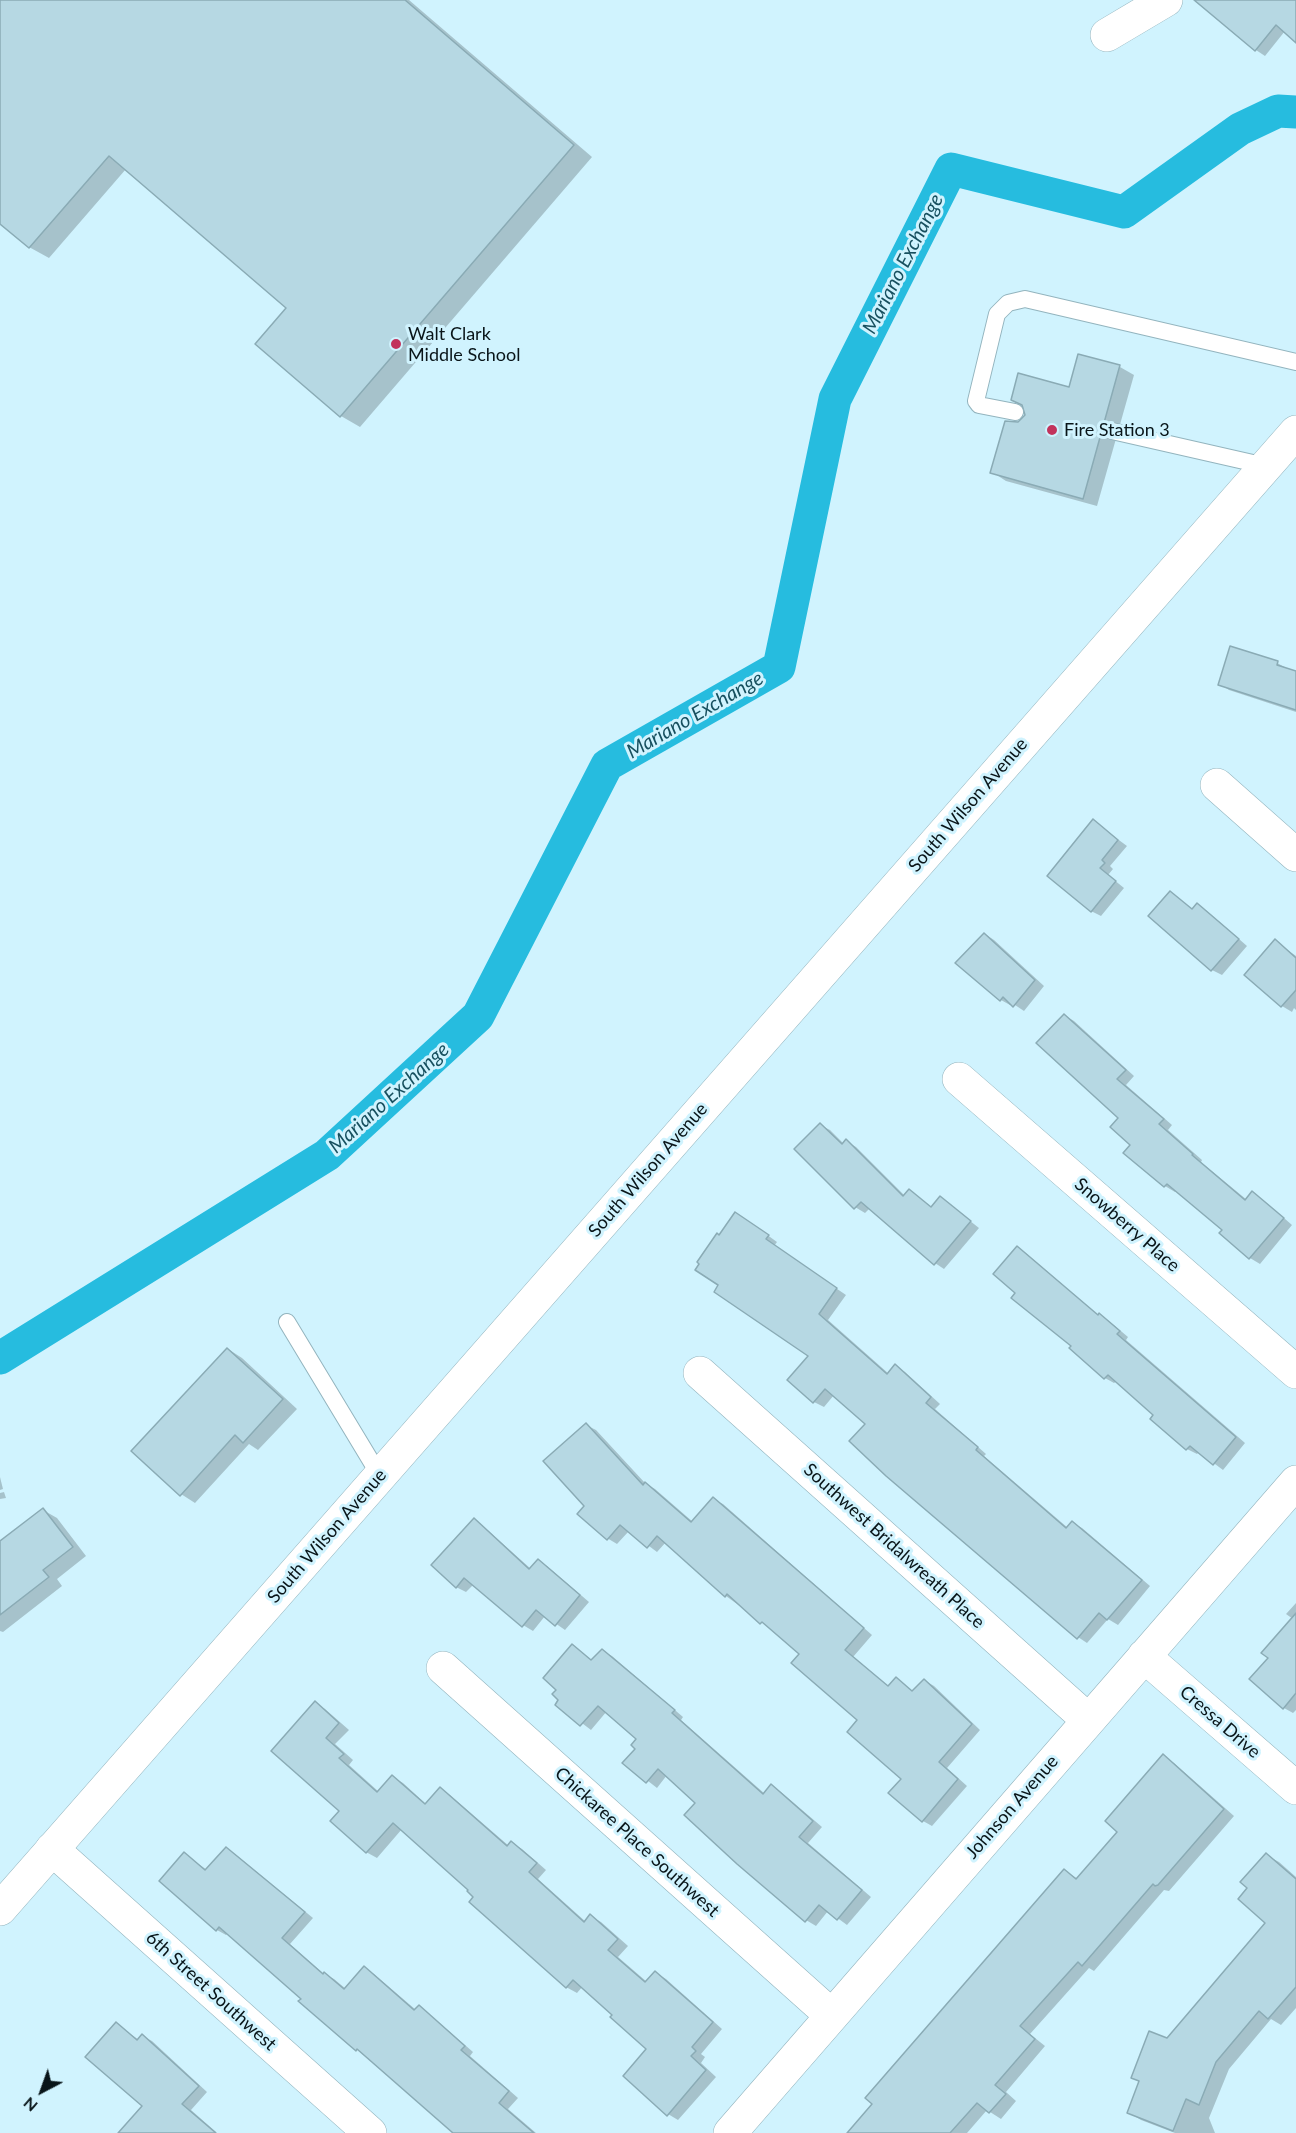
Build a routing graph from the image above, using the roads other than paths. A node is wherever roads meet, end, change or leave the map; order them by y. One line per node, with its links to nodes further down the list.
1 (1166, 0): 2 (street)
2 (1107, 34)
3 (1296, 362): 4 (lane)
4 (1015, 412)
5 (1112, 431): 7 (lane)
6 (1296, 432): 7 (street, South Wilson Avenue)
7 (1266, 466): 14 (street, South Wilson Avenue)
8 (1217, 785): 9 (street)
9 (1296, 855)
10 (959, 1078): 12 (street, Snowberry Place)
11 (287, 1322): 14 (lane)
12 (1296, 1372)
13 (700, 1373): 18 (street, Southwest Bridalwreath Place)
14 (380, 1476): 20 (street, South Wilson Avenue)
15 (1296, 1482): 16 (street, Johnson Avenue)
16 (1144, 1656): 18 (street, Johnson Avenue); 19 (street, Cressa Drive)
17 (443, 1668): 22 (street, Chickaree Place Southwest)
18 (1088, 1719): 22 (street, Johnson Avenue)
19 (1296, 1788)
20 (52, 1849): 21 (street, South Wilson Avenue); 23 (street, 6th Street Southwest)
21 (0, 1909)
22 (831, 2015): 24 (street, Johnson Avenue)
23 (370, 2133)
24 (730, 2133)

